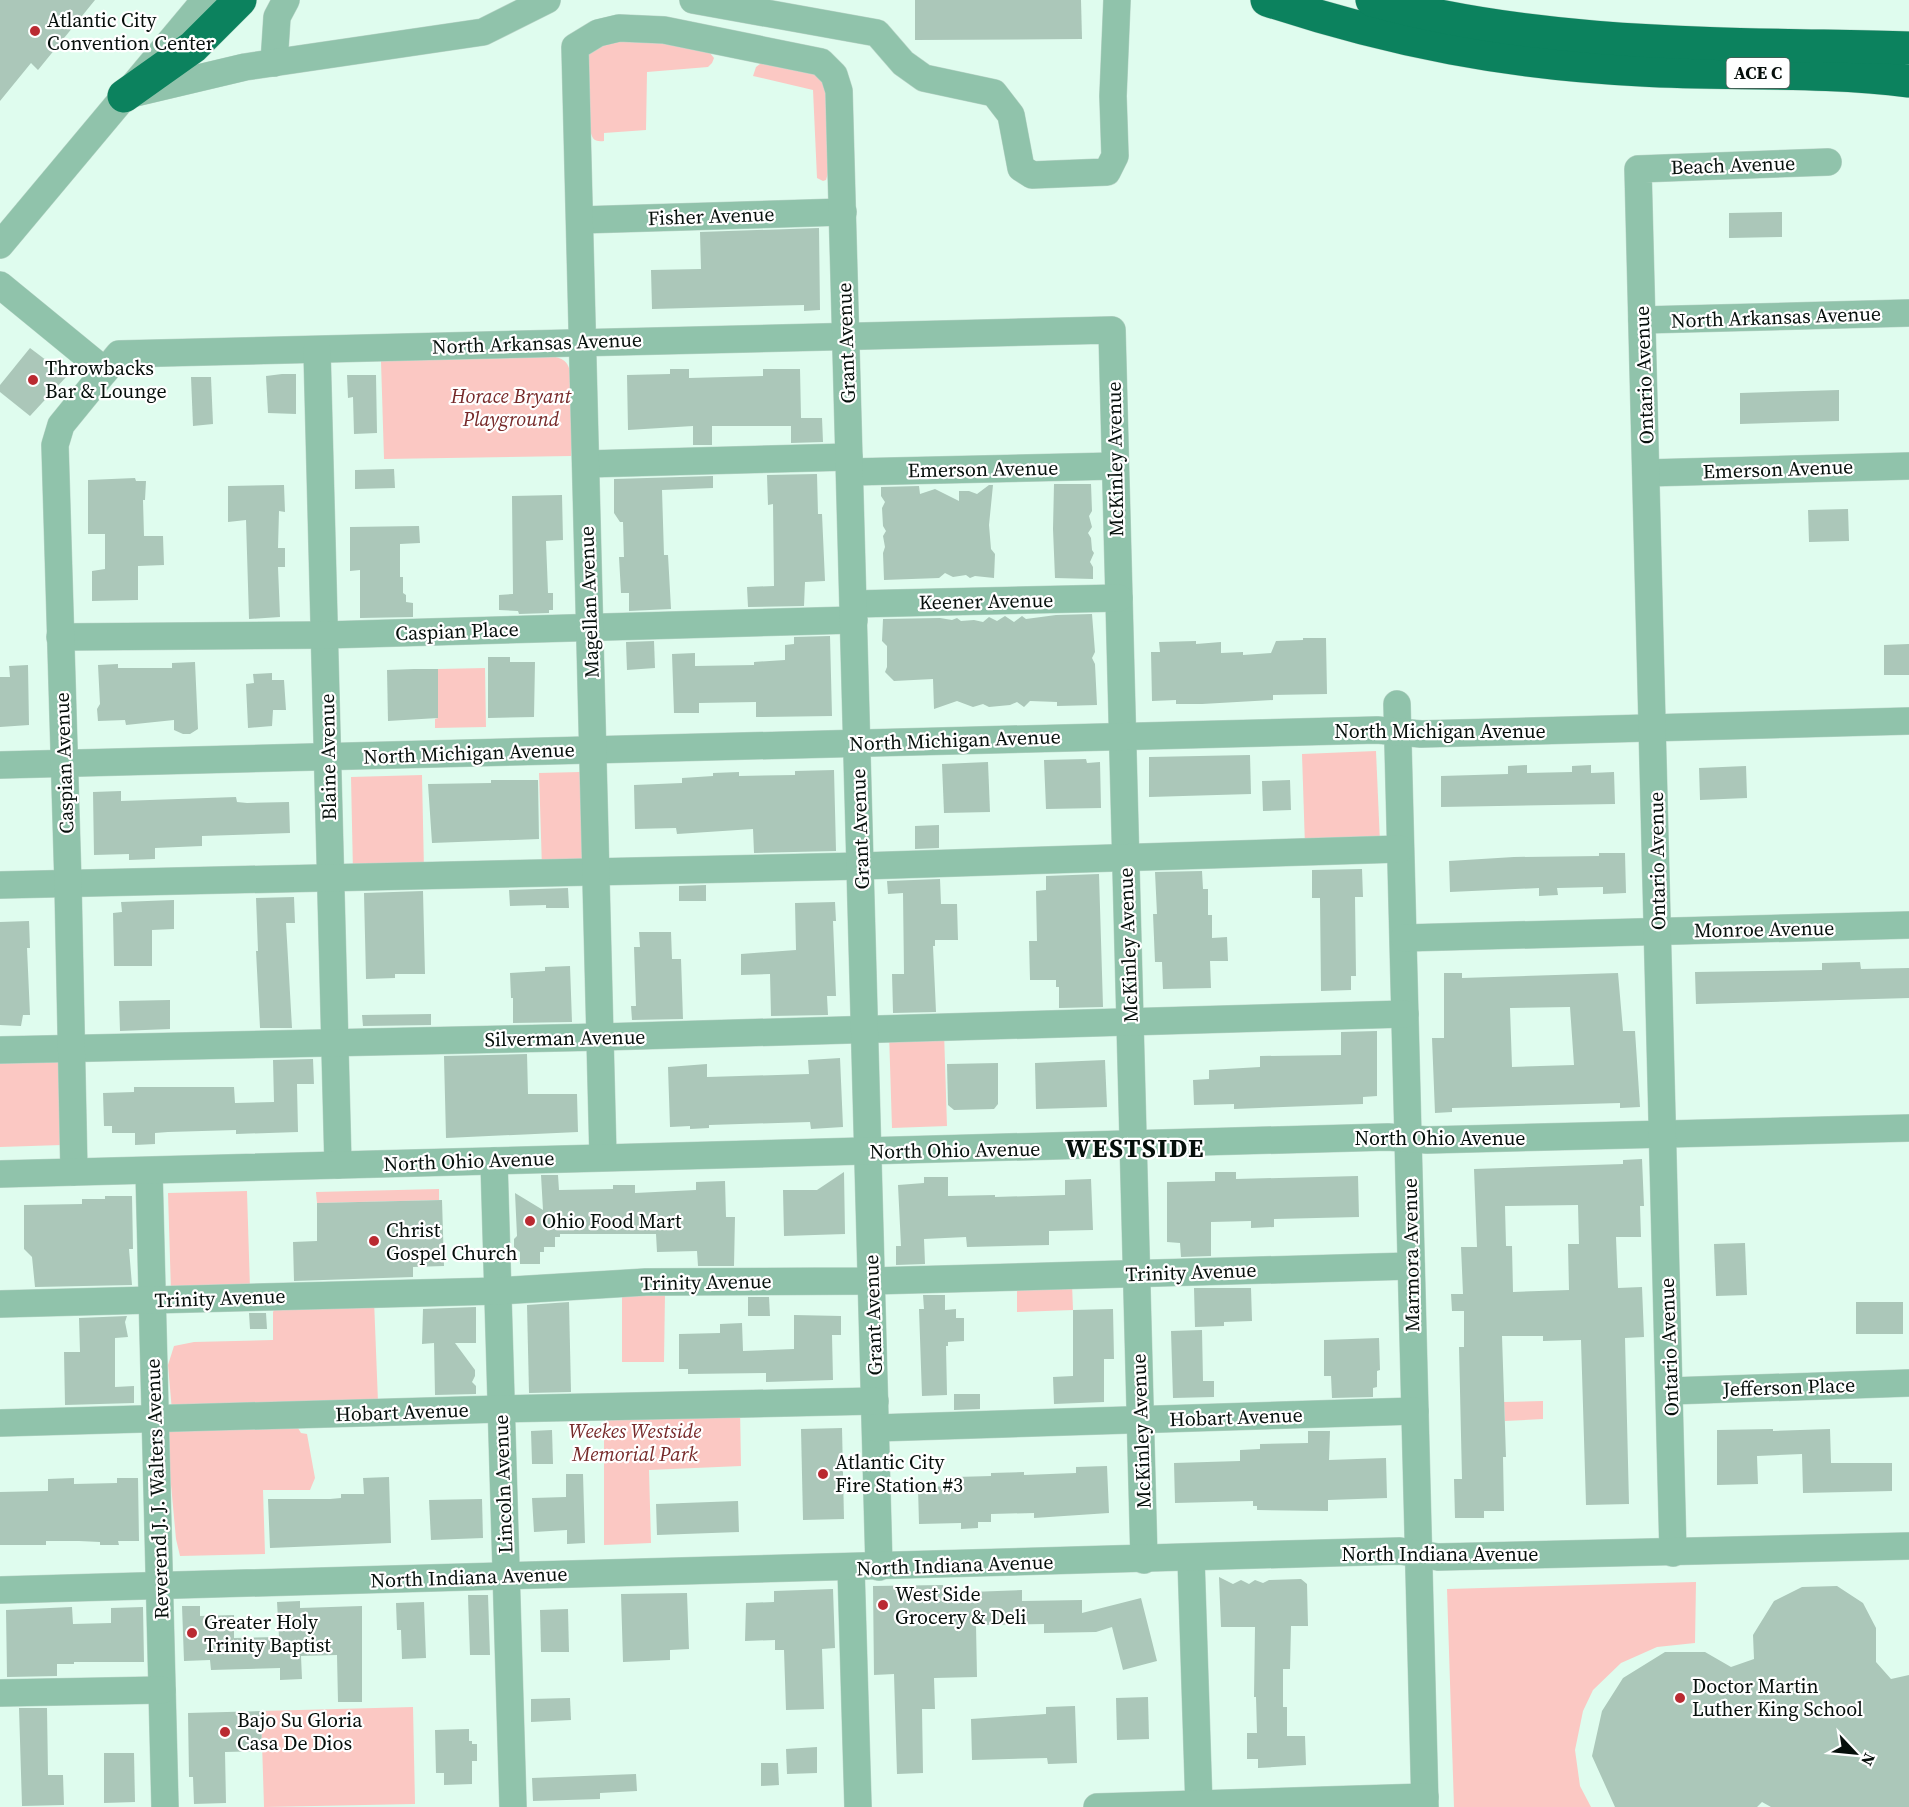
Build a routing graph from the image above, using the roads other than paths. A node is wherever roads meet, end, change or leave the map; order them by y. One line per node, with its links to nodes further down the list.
1 (205, 0): 15 (street)
2 (240, 0): 15 (highway)
3 (286, 0): 12 (street)
4 (548, 0): 12 (street)
5 (693, 0): 6 (street)
6 (1117, 0)
7 (1267, 0): 13 (highway, ACE C)
8 (1372, 0): 10 (highway, ACE C)
9 (1416, 0): 10 (highway)
10 (1463, 20): 11 (highway, ACE C)
11 (1909, 48)
12 (274, 63): 15 (street)
13 (1909, 81)
14 (840, 91): 18 (street, Grant Avenue); 19 (street, Magellan Avenue)
15 (124, 96): 20 (street)
16 (1828, 162): 17 (street, Beach Avenue)
17 (1638, 169): 23 (street, Ontario Avenue)
18 (843, 212): 19 (street, Fisher Avenue); 25 (street, Grant Avenue)
19 (580, 220): 26 (street, Magellan Avenue)
20 (0, 245)
21 (0, 285): 28 (street)
22 (1909, 313): 23 (street, North Arkansas Avenue)
23 (1642, 320): 33 (street, Ontario Avenue)
24 (1112, 330): 25 (street, North Arkansas Avenue); 31 (street, McKinley Avenue)
25 (846, 337): 26 (street, North Arkansas Avenue); 30 (street, Grant Avenue)
26 (582, 342): 27 (street, North Arkansas Avenue); 29 (street, Magellan Avenue)
27 (317, 350): 28 (street, North Arkansas Avenue); 37 (street, Blaine Avenue)
28 (105, 371): 38 (street, Caspian Avenue)
29 (586, 464): 30 (street, Emerson Avenue); 36 (street, Magellan Avenue)
30 (850, 464): 31 (street, Emerson Avenue); 35 (street, Grant Avenue)
31 (1115, 466): 34 (street, McKinley Avenue)
32 (1909, 466): 33 (street, Emerson Avenue)
33 (1646, 473): 41 (street, Ontario Avenue)
34 (1119, 597): 35 (street, Keener Avenue); 43 (street, McKinley Avenue)
35 (854, 612): 36 (street, Caspian Place); 44 (street, Grant Avenue)
36 (590, 627): 37 (street, Caspian Place); 45 (street, Magellan Avenue)
37 (325, 635): 38 (street, Caspian Place); 46 (street, Blaine Avenue)
38 (60, 637): 48 (street, Caspian Avenue)
39 (1397, 704): 42 (street, Marmora Avenue)
40 (1909, 721): 41 (street, North Michigan Avenue)
41 (1653, 728): 42 (street, North Michigan Avenue); 57 (street, Ontario Avenue)
42 (1397, 731): 43 (street, North Michigan Avenue); 49 (street, Marmora Avenue)
43 (1123, 736): 44 (street, North Michigan Avenue); 50 (street, McKinley Avenue)
44 (857, 743): 45 (street, North Michigan Avenue); 51 (street, Grant Avenue)
45 (594, 750): 46 (street, North Michigan Avenue); 52 (street, Magellan Avenue)
46 (328, 757): 48 (street, North Michigan Avenue); 53 (street, Blaine Avenue)
47 (0, 765): 48 (street, North Michigan Avenue)
48 (64, 765): 54 (street, Caspian Avenue)
49 (1400, 849): 50 (street); 58 (street, Marmora Avenue)
50 (1126, 856): 51 (street); 60 (street, McKinley Avenue)
51 (861, 866): 52 (street); 61 (street, Grant Avenue)
52 (597, 872): 53 (street); 62 (street, Magellan Avenue)
53 (331, 878): 54 (street); 63 (street, Blaine Avenue)
54 (68, 884): 55 (street); 64 (street, Caspian Avenue)
55 (0, 885)
56 (1909, 925): 57 (street, Monroe Avenue)
57 (1658, 931): 58 (street, Monroe Avenue); 67 (street, Ontario Avenue)
58 (1404, 938): 59 (street, Marmora Avenue)
59 (1405, 1014): 60 (street, Silverman Avenue); 68 (street, Marmora Avenue)
60 (1130, 1022): 61 (street, Silverman Avenue); 69 (street, McKinley Avenue)
61 (865, 1029): 62 (street, Silverman Avenue); 70 (street, Grant Avenue)
62 (601, 1037): 63 (street, Silverman Avenue); 71 (street, Magellan Avenue)
63 (335, 1043): 64 (street, Silverman Avenue); 73 (street, Blaine Avenue)
64 (71, 1049): 65 (street, Silverman Avenue); 75 (street, Caspian Avenue)
65 (0, 1050)
66 (1909, 1128): 67 (street, North Ohio Avenue)
67 (1663, 1134): 68 (street, North Ohio Avenue); 84 (street, Ontario Avenue)
68 (1408, 1139): 69 (street, North Ohio Avenue); 77 (street, Marmora Avenue)
69 (1133, 1145): 70 (street, North Ohio Avenue); 78 (street, McKinley Avenue)
70 (868, 1152): 71 (street, North Ohio Avenue); 79 (street, Grant Avenue)
71 (603, 1157): 72 (street, North Ohio Avenue)
72 (494, 1161): 73 (street, North Ohio Avenue); 80 (street, Lincoln Avenue)
73 (338, 1165): 74 (street, North Ohio Avenue)
74 (149, 1171): 75 (street, North Ohio Avenue); 81 (street, Reverend J. J. Walters Avenue)
75 (74, 1172): 76 (street, North Ohio Avenue)
76 (0, 1174)
77 (1411, 1266): 78 (street, Trinity Avenue); 86 (street, Marmora Avenue)
78 (1137, 1273): 79 (street, Trinity Avenue); 89 (street, McKinley Avenue)
79 (872, 1281): 80 (street, Trinity Avenue); 87 (street, Grant Avenue)
80 (498, 1291): 81 (street, Trinity Avenue); 85 (street, Lincoln Avenue)
81 (152, 1300): 82 (street, Trinity Avenue); 88 (street, Reverend J. J. Walters Avenue)
82 (0, 1304)
83 (1909, 1383): 84 (street, Jefferson Place)
84 (1670, 1391): 92 (street, Ontario Avenue)
85 (501, 1409): 87 (street, Hobart Avenue); 88 (street, Hobart Avenue); 98 (street, Lincoln Avenue)
86 (1415, 1411): 89 (street, Hobart Avenue); 93 (street, Marmora Avenue)
87 (876, 1414): 89 (street, Hobart Avenue); 96 (street, Grant Avenue)
88 (155, 1419): 90 (street, Hobart Avenue); 99 (street, Reverend J. J. Walters Avenue)
89 (1140, 1420): 95 (street, McKinley Avenue)
90 (0, 1423)
91 (1909, 1546): 92 (street, North Indiana Avenue)
92 (1673, 1552): 93 (street, North Indiana Avenue)
93 (1419, 1554): 94 (street, North Indiana Avenue); 103 (street, Marmora Avenue)
94 (1191, 1558): 95 (street, North Indiana Avenue); 104 (street)
95 (1144, 1560): 96 (street, North Indiana Avenue)
96 (879, 1567): 97 (street, North Indiana Avenue)
97 (851, 1568): 98 (street, North Indiana Avenue); 107 (street)
98 (506, 1576): 99 (street, North Indiana Avenue); 106 (street, Lincoln Avenue)
99 (159, 1586): 100 (street, North Indiana Avenue); 101 (street, Reverend J. J. Walters Avenue)
100 (0, 1590)
101 (162, 1690): 102 (street); 105 (street, Reverend J. J. Walters Avenue)
102 (0, 1693)
103 (1425, 1802): 104 (street)
104 (1199, 1806): 108 (street)
105 (165, 1807)
106 (513, 1807)
107 (858, 1807)
108 (1096, 1807)

